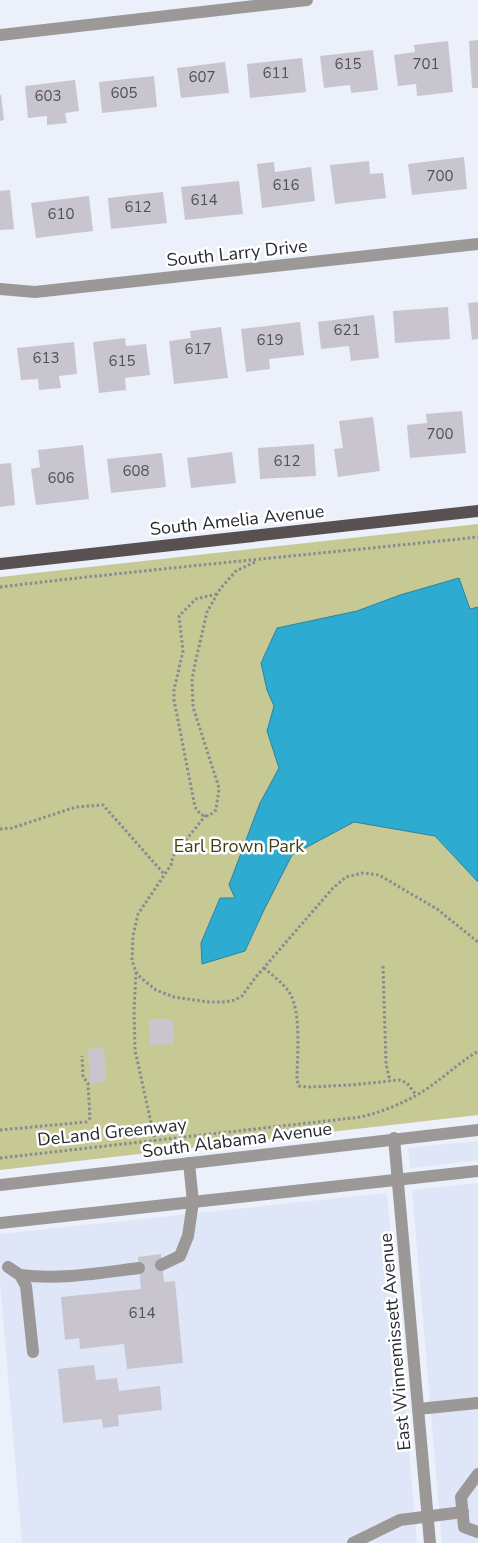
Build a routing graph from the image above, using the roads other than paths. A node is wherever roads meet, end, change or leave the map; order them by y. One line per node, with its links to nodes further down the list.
1 (307, 0): 2 (street)
2 (0, 35)
3 (478, 244): 4 (street, South Larry Drive)
4 (0, 289)
5 (478, 511): 6 (main road, South Amelia Avenue)
6 (0, 564)
7 (478, 1130): 8 (street, South Alabama Avenue)
8 (394, 1138): 9 (street, South Alabama Avenue); 11 (street, East Winnemissett Avenue)
9 (189, 1163): 12 (street, South Alabama Avenue); 13 (street)
10 (478, 1171): 11 (street)
11 (398, 1180): 13 (street); 21 (street, East Winnemissett Avenue)
12 (0, 1186)
13 (193, 1202): 14 (street); 15 (street)
14 (0, 1223)
15 (161, 1265)
16 (8, 1267): 18 (street)
17 (138, 1268): 18 (street)
18 (20, 1276): 19 (street)
19 (33, 1352)
20 (478, 1403): 21 (street)
21 (418, 1409): 24 (street, East Winnemissett Avenue)
22 (478, 1474): 23 (street)
23 (463, 1512): 24 (street); 25 (street)
24 (427, 1517): 26 (street); 27 (street, East Winnemissett Avenue)
25 (478, 1532)
26 (353, 1543)
27 (430, 1543)

